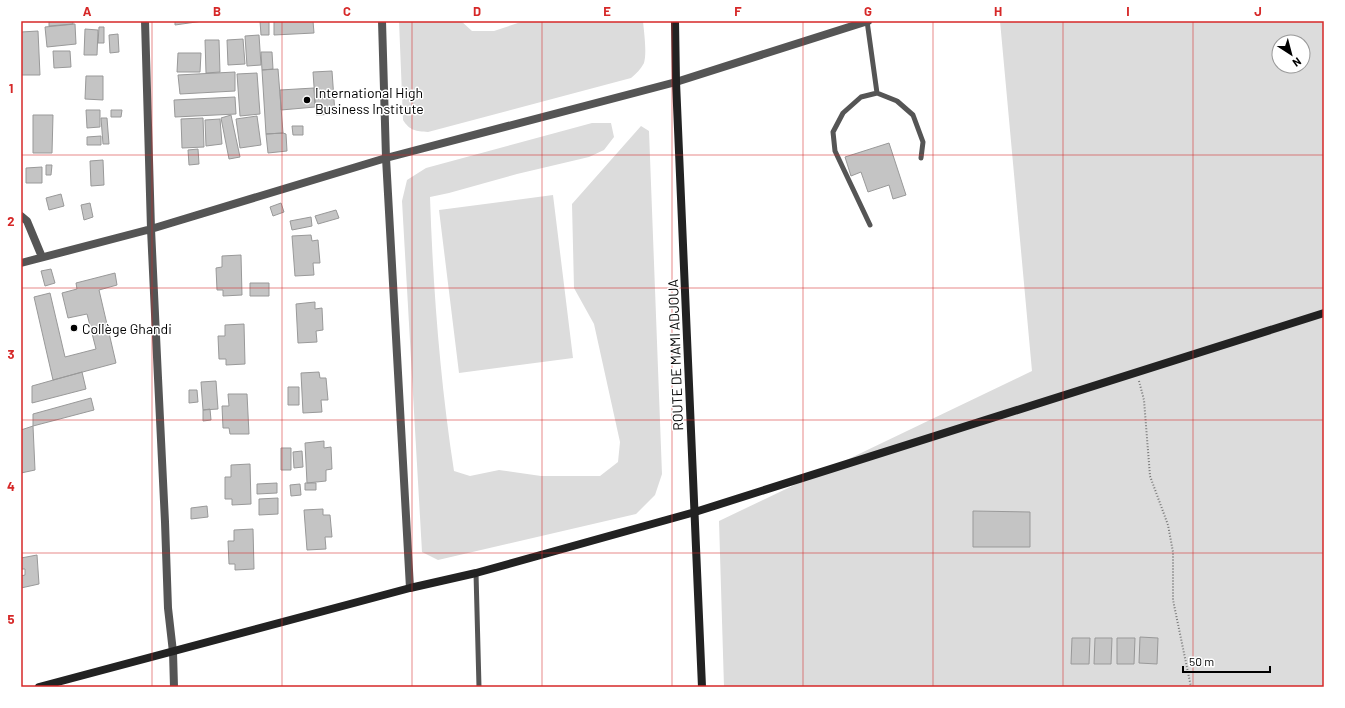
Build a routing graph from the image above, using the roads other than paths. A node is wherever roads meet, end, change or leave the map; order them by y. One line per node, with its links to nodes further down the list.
1 (145, 21): 11 (street)
2 (382, 21): 7 (street)
3 (675, 21): 5 (street, ROUTE DE MAMI ADJOUA)
4 (867, 21): 5 (street); 6 (lane)
5 (676, 82): 7 (street); 15 (street, ROUTE DE MAMI ADJOUA)
6 (877, 93): 8 (lane); 10 (lane)
7 (386, 158): 11 (street); 17 (street)
8 (921, 158)
9 (21, 216): 12 (street)
10 (870, 225)
11 (151, 229): 12 (street); 18 (street)
12 (42, 257): 13 (street)
13 (21, 263)
14 (1324, 313): 15 (street)
15 (695, 512): 16 (street); 22 (street, ROUTE DE MAMI ADJOUA)
16 (476, 573): 17 (street); 21 (lane)
17 (410, 588): 18 (street)
18 (173, 652): 19 (street); 20 (street)
19 (39, 687)
20 (174, 687)
21 (479, 687)
22 (702, 687)

